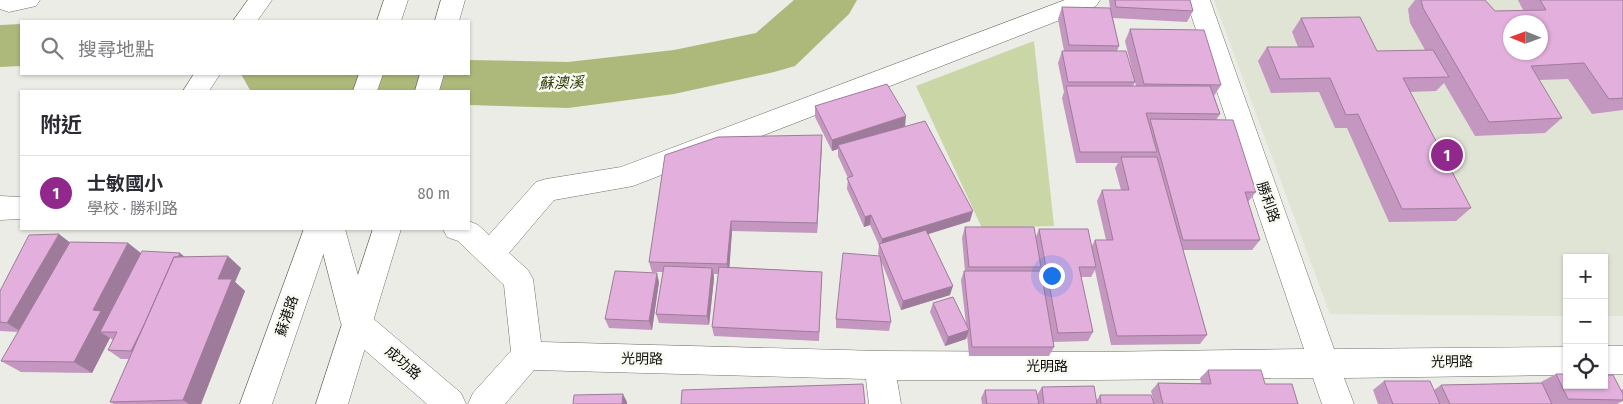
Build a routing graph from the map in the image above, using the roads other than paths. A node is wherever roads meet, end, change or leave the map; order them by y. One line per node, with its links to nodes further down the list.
1 (4, 0): 2 (street)
2 (28, 0)
3 (260, 0): 8 (street)
4 (396, 0): 9 (street)
5 (453, 0): 10 (street)
6 (1088, 0): 23 (street)
7 (1198, 0): 29 (street, 勝利路)
8 (246, 20)
9 (389, 20)
10 (447, 20)
11 (207, 75): 14 (street)
12 (371, 75): 15 (street)
13 (432, 75): 16 (street)
14 (196, 90)
15 (365, 90)
16 (427, 90)
17 (0, 208): 18 (street)
18 (20, 208)
19 (318, 230): 31 (street, 蘇港路)
20 (331, 230): 24 (street)
21 (387, 230): 24 (street)
22 (460, 230): 23 (street)
23 (491, 253): 25 (street)
24 (356, 323): 32 (street); 33 (street, 成功路)
25 (527, 356): 30 (street, 光明路); 34 (street)
26 (1608, 360): 27 (street)
27 (1623, 360)
28 (1563, 361): 29 (street, 光明路)
29 (1325, 364): 30 (street, 光明路); 36 (street, 勝利路)
30 (880, 365): 35 (street)
31 (256, 404)
32 (332, 404)
33 (450, 404)
34 (484, 404)
35 (885, 404)
36 (1338, 404)

